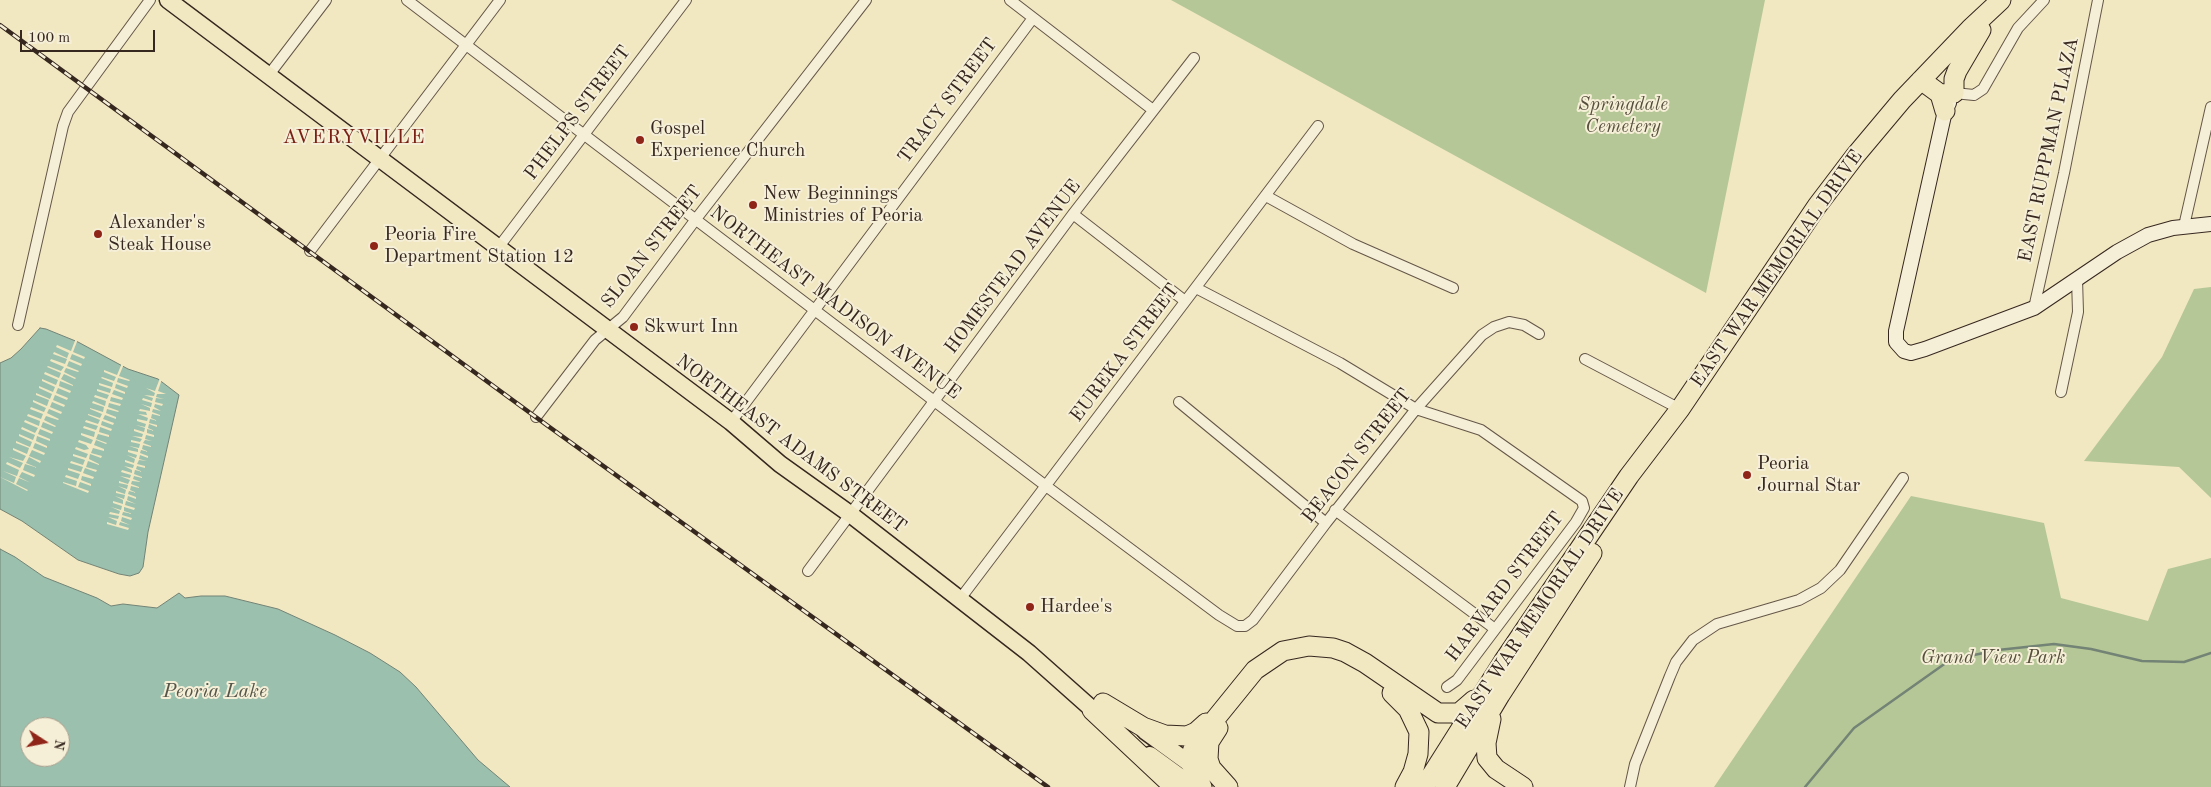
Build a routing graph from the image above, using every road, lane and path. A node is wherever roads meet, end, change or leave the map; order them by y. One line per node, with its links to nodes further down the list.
1 (150, 0): 37 (street)
2 (168, 0): 15 (main road, NORTHEAST ADAMS STREET)
3 (326, 0): 15 (street)
4 (407, 0): 13 (street, NORTHEAST MADISON AVENUE)
5 (500, 0): 13 (street)
6 (686, 0): 22 (street, PHELPS STREET)
7 (866, 0): 26 (street, SLOAN STREET)
8 (1010, 0): 12 (street)
9 (2003, 0): 16 (highway, EAST WAR MEMORIAL DRIVE); 17 (highway)
10 (2044, 0): 17 (street)
11 (2098, 0): 35 (street, EAST RUPPMAN PLAZA)
12 (1033, 18): 19 (street); 36 (street, TRACY STREET)
13 (466, 44): 22 (street, NORTHEAST MADISON AVENUE); 23 (street)
14 (1194, 58): 19 (street, HOMESTEAD AVENUE)
15 (268, 76): 23 (main road, NORTHEAST ADAMS STREET)
16 (1921, 80): 17 (highway); 45 (highway, EAST WAR MEMORIAL DRIVE)
17 (1947, 94): 20 (highway)
18 (2211, 108): 28 (street)
19 (1153, 110): 25 (street, HOMESTEAD AVENUE)
20 (1946, 111): 35 (street)
21 (1318, 126): 24 (street, EUREKA STREET)
22 (584, 134): 26 (street, NORTHEAST MADISON AVENUE); 29 (street, PHELPS STREET)
23 (379, 158): 29 (main road, NORTHEAST ADAMS STREET); 30 (street)
24 (1266, 196): 32 (street, EUREKA STREET); 33 (street)
25 (1073, 214): 34 (street); 42 (street, HOMESTEAD AVENUE)
26 (696, 219): 36 (street, NORTHEAST MADISON AVENUE); 38 (street, SLOAN STREET)
27 (2211, 224): 28 (street)
28 (2184, 226): 31 (street)
29 (498, 248): 38 (main road, NORTHEAST ADAMS STREET)
30 (310, 251)
31 (2078, 279): 35 (street); 41 (street)
32 (1196, 288): 34 (street, EUREKA STREET); 44 (street)
33 (1453, 288)
34 (1185, 301): 49 (street, EUREKA STREET)
35 (2034, 308)
36 (814, 309): 42 (street, NORTHEAST MADISON AVENUE); 47 (street, TRACY STREET)
37 (18, 325)
38 (608, 330): 46 (street, SLOAN STREET); 47 (main road, NORTHEAST ADAMS STREET)
39 (1539, 334): 44 (street, BEACON STREET)
40 (1585, 358): 45 (street)
41 (2061, 392)
42 (934, 401): 49 (street, NORTHEAST MADISON AVENUE); 51 (street, HOMESTEAD AVENUE)
43 (1179, 402): 52 (street)
44 (1416, 409): 50 (street, BEACON STREET); 56 (street, HARVARD STREET)
45 (1680, 409): 57 (highway, EAST WAR MEMORIAL DRIVE)
46 (536, 417)
47 (730, 422): 51 (main road, NORTHEAST ADAMS STREET)
48 (1903, 478): 71 (street)
49 (1046, 486): 54 (street, EUREKA STREET); 55 (street, NORTHEAST MADISON AVENUE)
50 (1336, 510): 52 (street, BEACON STREET); 56 (street)
51 (850, 514): 53 (street, HOMESTEAD AVENUE); 54 (main road, NORTHEAST ADAMS STREET)
52 (1326, 522): 55 (street, BEACON STREET)
53 (808, 571)
54 (960, 599): 60 (main road, NORTHEAST ADAMS STREET)
55 (1245, 626)
56 (1495, 629): 59 (street, HARVARD STREET)
57 (1517, 655): 58 (highway); 68 (highway, EAST WAR MEMORIAL DRIVE); 69 (highway, EAST WAR MEMORIAL DRIVE); 70 (highway)
58 (1246, 680): 60 (highway); 61 (highway)
59 (1447, 687)
60 (1098, 706): 61 (main road, NORTHEAST ADAMS STREET); 62 (highway); 63 (main road, NORTHEAST ADAMS STREET)
61 (1191, 764): 64 (highway); 65 (main road, NORTHEAST ADAMS STREET)
62 (1174, 787)
63 (1194, 787)
64 (1202, 787)
65 (1223, 787)
66 (1228, 787): 67 (highway)
67 (1405, 787)
68 (1424, 787)
69 (1445, 787)
70 (1523, 787)
71 (1630, 787)

